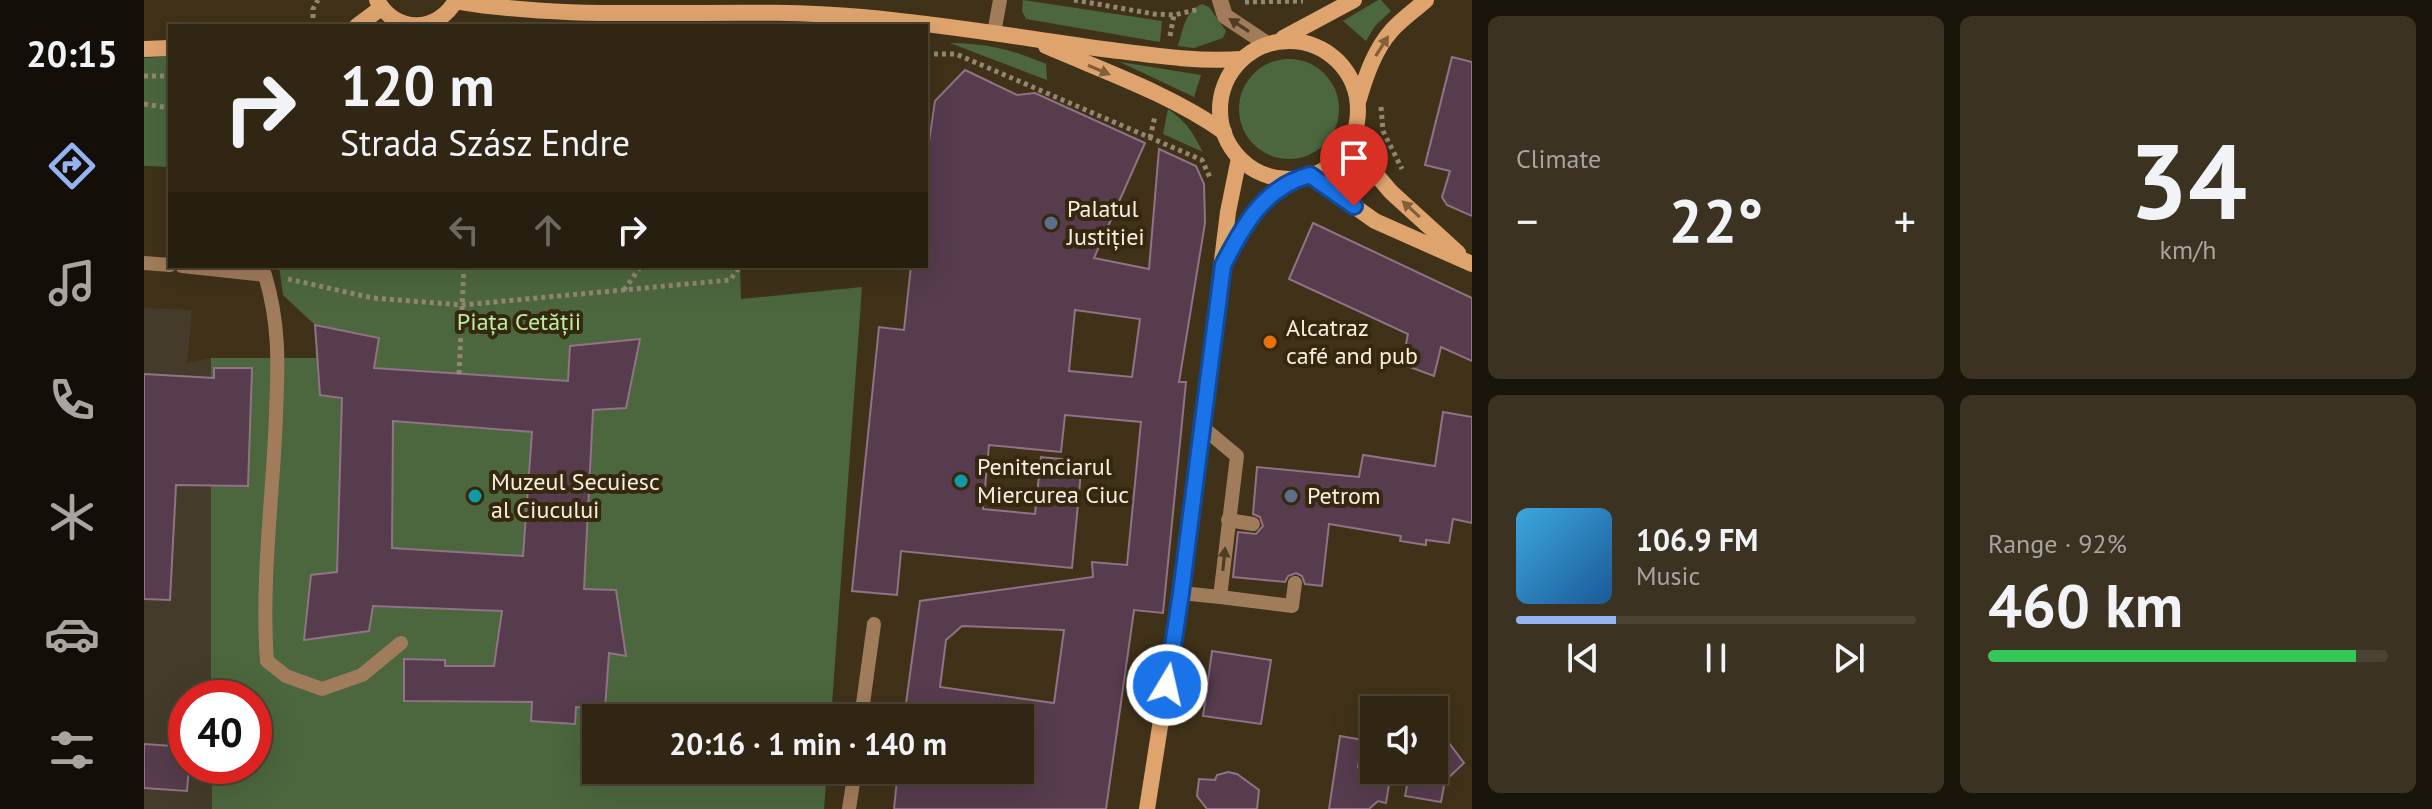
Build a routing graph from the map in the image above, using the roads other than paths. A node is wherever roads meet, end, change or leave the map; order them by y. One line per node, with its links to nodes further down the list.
1 (1000, 0): 13 (lane)
2 (1354, 0): 15 (street)
3 (1426, 0): 19 (street, one-way to 3)
4 (456, 1): 7 (street); 10 (street)
5 (1220, 2): 15 (street, one-way to 5)
6 (379, 4): 8 (street); 9 (street)
7 (764, 19): 11 (street)
8 (359, 24)
9 (413, 24)
10 (423, 24)
11 (922, 24)
12 (928, 25): 13 (street)
13 (994, 33): 14 (street)
14 (1028, 39): 18 (street); 20 (street, one-way to 20)
15 (1271, 42): 18 (street); 19 (street)
16 (168, 48): 17 (street)
17 (144, 49)
18 (1242, 59): 20 (street)
19 (1358, 105): 21 (street)
20 (1224, 132): 22 (street)
21 (1353, 134): 23 (street); 25 (street, one-way to 21)
22 (1239, 158): 23 (street); 27 (street)
23 (1304, 177): 25 (street); 27 (street)
24 (144, 263): 26 (lane)
25 (1470, 263)
26 (168, 265)
27 (1223, 265): 29 (street)
28 (200, 268): 36 (lane)
29 (1201, 426): 30 (lane); 33 (street)
30 (1228, 520): 31 (lane); 34 (lane, one-way to 30)
31 (1253, 524)
32 (1295, 583): 34 (lane)
33 (1181, 593): 34 (lane); 40 (street)
34 (1220, 597)
35 (874, 624): 37 (lane)
36 (401, 643)
37 (863, 704)
38 (853, 784): 39 (lane)
39 (849, 809)
40 (1147, 809)

